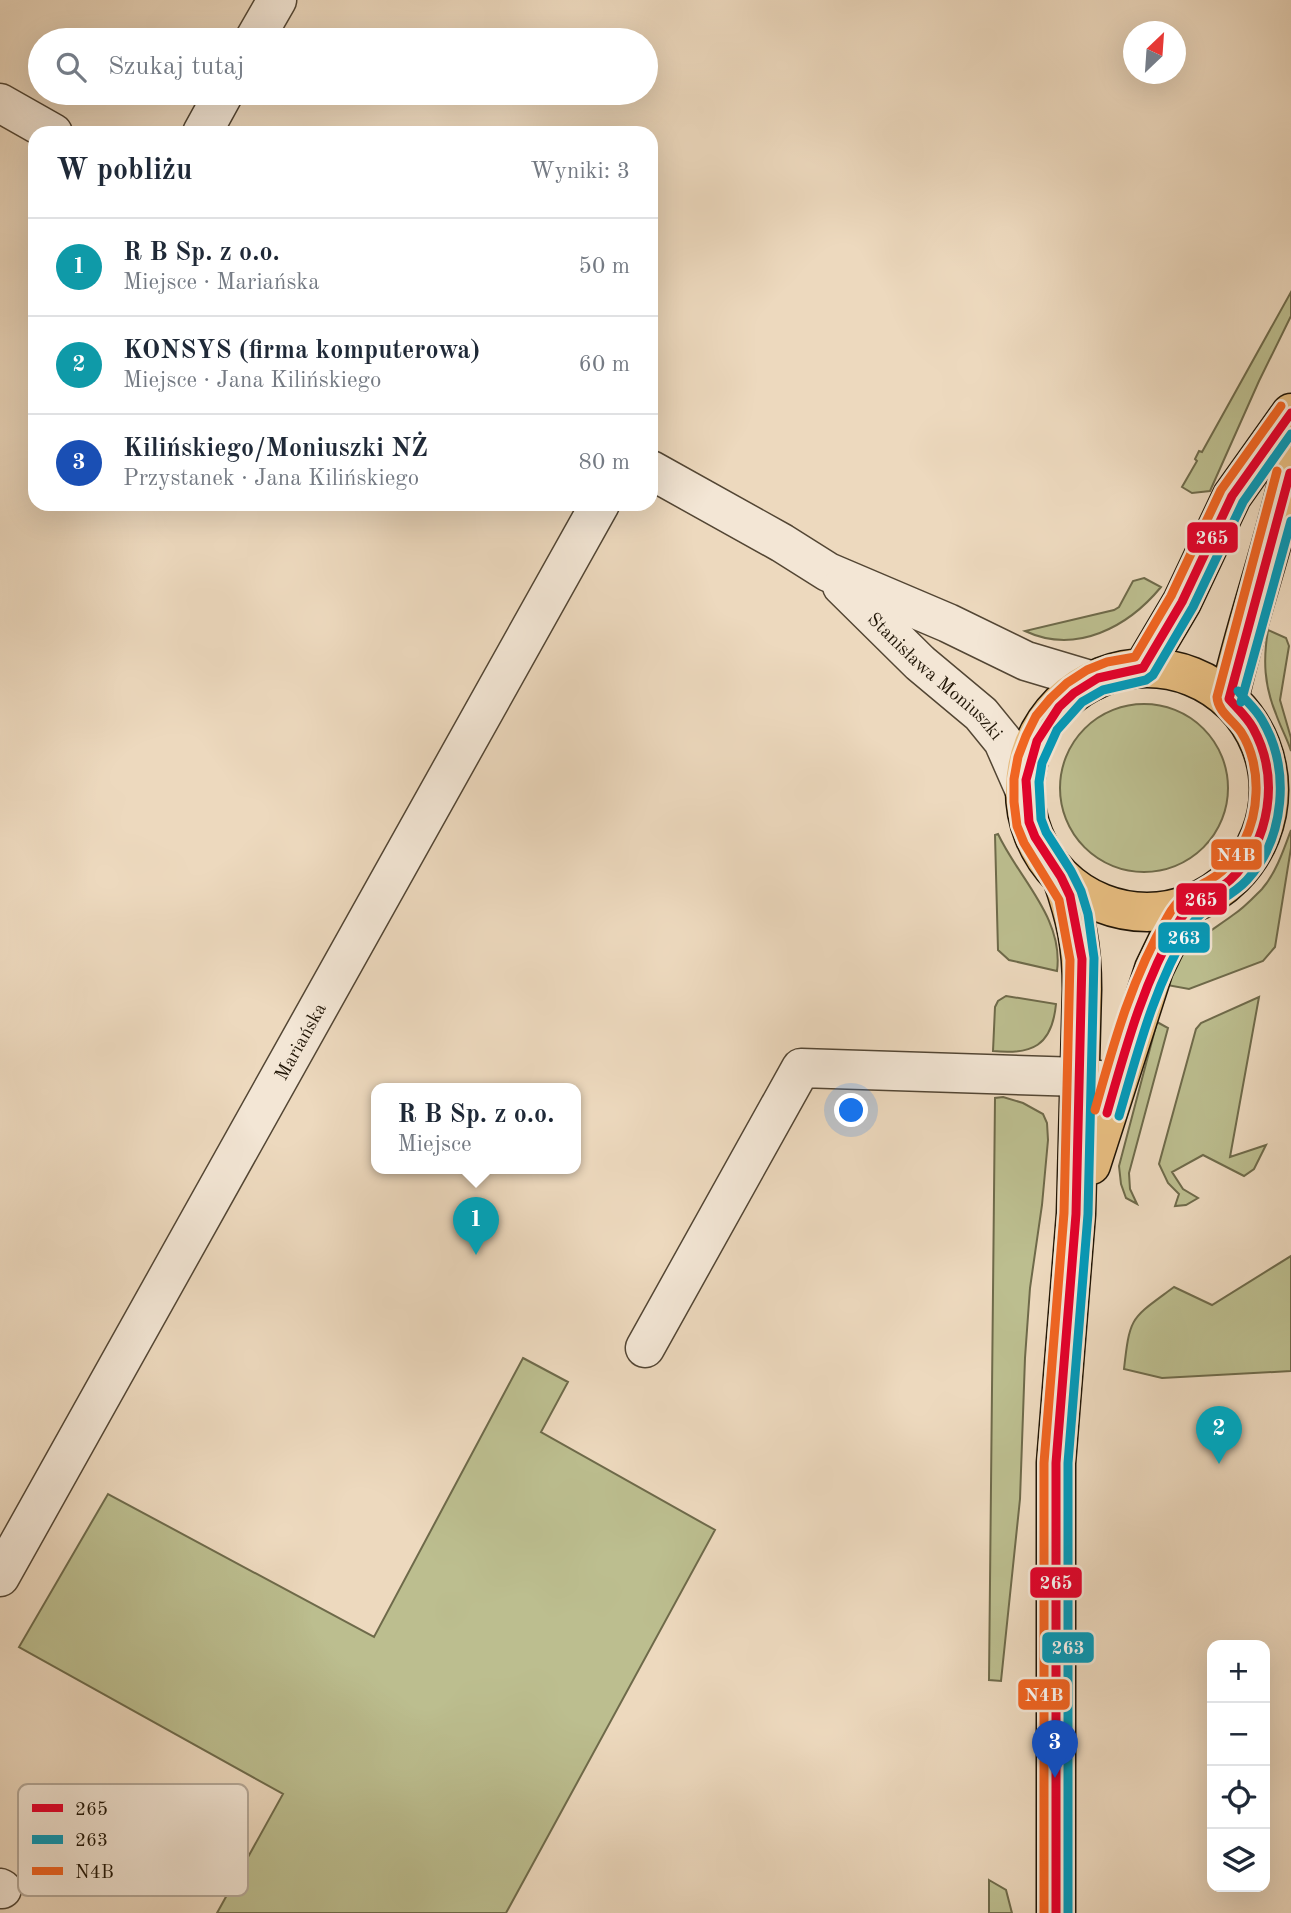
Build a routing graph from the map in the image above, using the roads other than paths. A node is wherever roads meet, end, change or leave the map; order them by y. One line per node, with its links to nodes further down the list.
1 (277, 0): 2 (street)
2 (261, 28)
3 (0, 103): 5 (street)
4 (217, 105): 6 (street)
5 (41, 126)
6 (206, 126)
7 (1291, 413): 12 (main road)
8 (1291, 466): 14 (main road)
9 (658, 474): 11 (street, Stanisława Moniuszki)
10 (596, 511): 20 (street, Mariańska)
11 (828, 572): 13 (street, Stanisława Moniuszki); 15 (street, Stanisława Moniuszki)
12 (1143, 668): 13 (main road); 14 (main road)
13 (1093, 681): 15 (main road)
14 (1229, 699): 17 (main road)
15 (1025, 792): 16 (main road)
16 (1062, 878): 17 (main road); 18 (main road)
17 (1190, 905): 18 (main road)
18 (1098, 1080): 19 (street); 21 (main road)
19 (645, 1348)
20 (0, 1577)
21 (1056, 1913)

